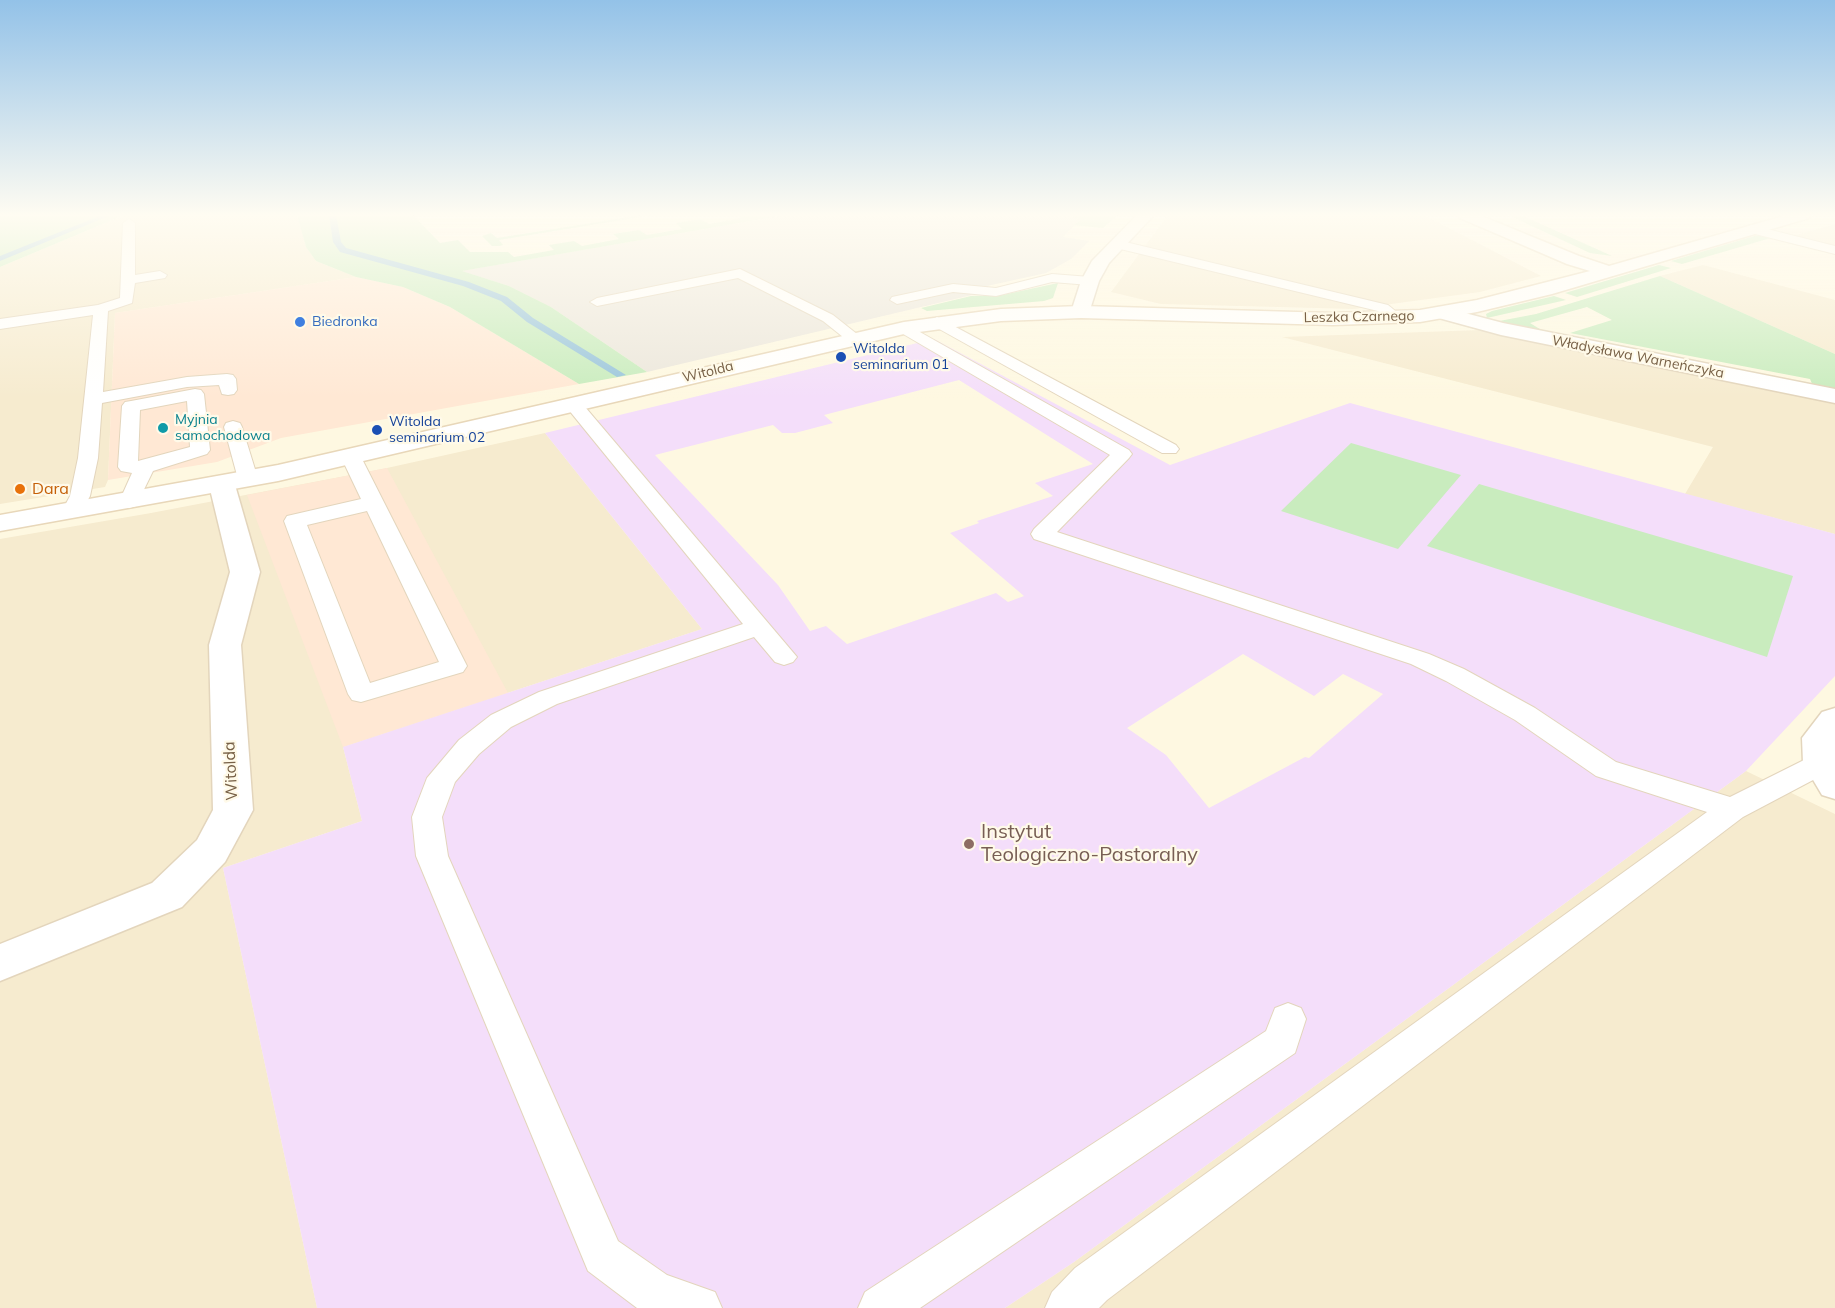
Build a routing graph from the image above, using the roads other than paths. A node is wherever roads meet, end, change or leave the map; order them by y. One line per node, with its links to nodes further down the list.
1 (127, 276): 9 (lane)
2 (153, 276): 9 (lane)
3 (725, 276): 13 (lane)
4 (746, 276): 21 (lane)
5 (1092, 276): 11 (street)
6 (1251, 276): 17 (lane)
7 (1570, 276): 10 (street)
8 (1591, 276): 10 (street, Leszka Czarnego)
9 (127, 280): 14 (lane)
10 (1578, 280): 16 (street, Leszka Czarnego)
11 (1089, 281): 12 (lane); 15 (street)
12 (897, 300)
13 (597, 302)
14 (101, 309): 19 (lane); 24 (lane)
15 (1081, 312): 17 (street, Leszka Czarnego); 18 (street, Witolda)
16 (1442, 313): 17 (street, Leszka Czarnego); 23 (street, Władysława Warneńczyka)
17 (1396, 318)
18 (937, 322): 20 (street, Witolda); 27 (lane)
19 (0, 324)
20 (904, 328): 21 (street, Witolda); 39 (lane)
21 (854, 338): 25 (street, Witolda)
22 (228, 390): 24 (lane)
23 (1835, 396)
24 (93, 399): 33 (lane)
25 (574, 405): 28 (street, Witolda); 35 (lane)
26 (233, 427): 30 (lane)
27 (1169, 449)
28 (351, 457): 30 (street, Witolda); 32 (lane)
29 (145, 467): 29 (lane); 31 (lane)
30 (235, 482): 31 (street, Witolda); 40 (street, Witolda)
31 (129, 502): 33 (street, Witolda)
32 (372, 503): 32 (lane)
33 (73, 511): 34 (street, Witolda)
34 (0, 523)
35 (758, 627): 36 (lane); 42 (lane)
36 (784, 657)
37 (1835, 720): 38 (street)
38 (1828, 775): 39 (lane)
39 (1732, 809): 44 (lane)
40 (0, 963)
41 (1288, 1019): 43 (lane)
42 (699, 1308)
43 (881, 1308)
44 (1068, 1308)

